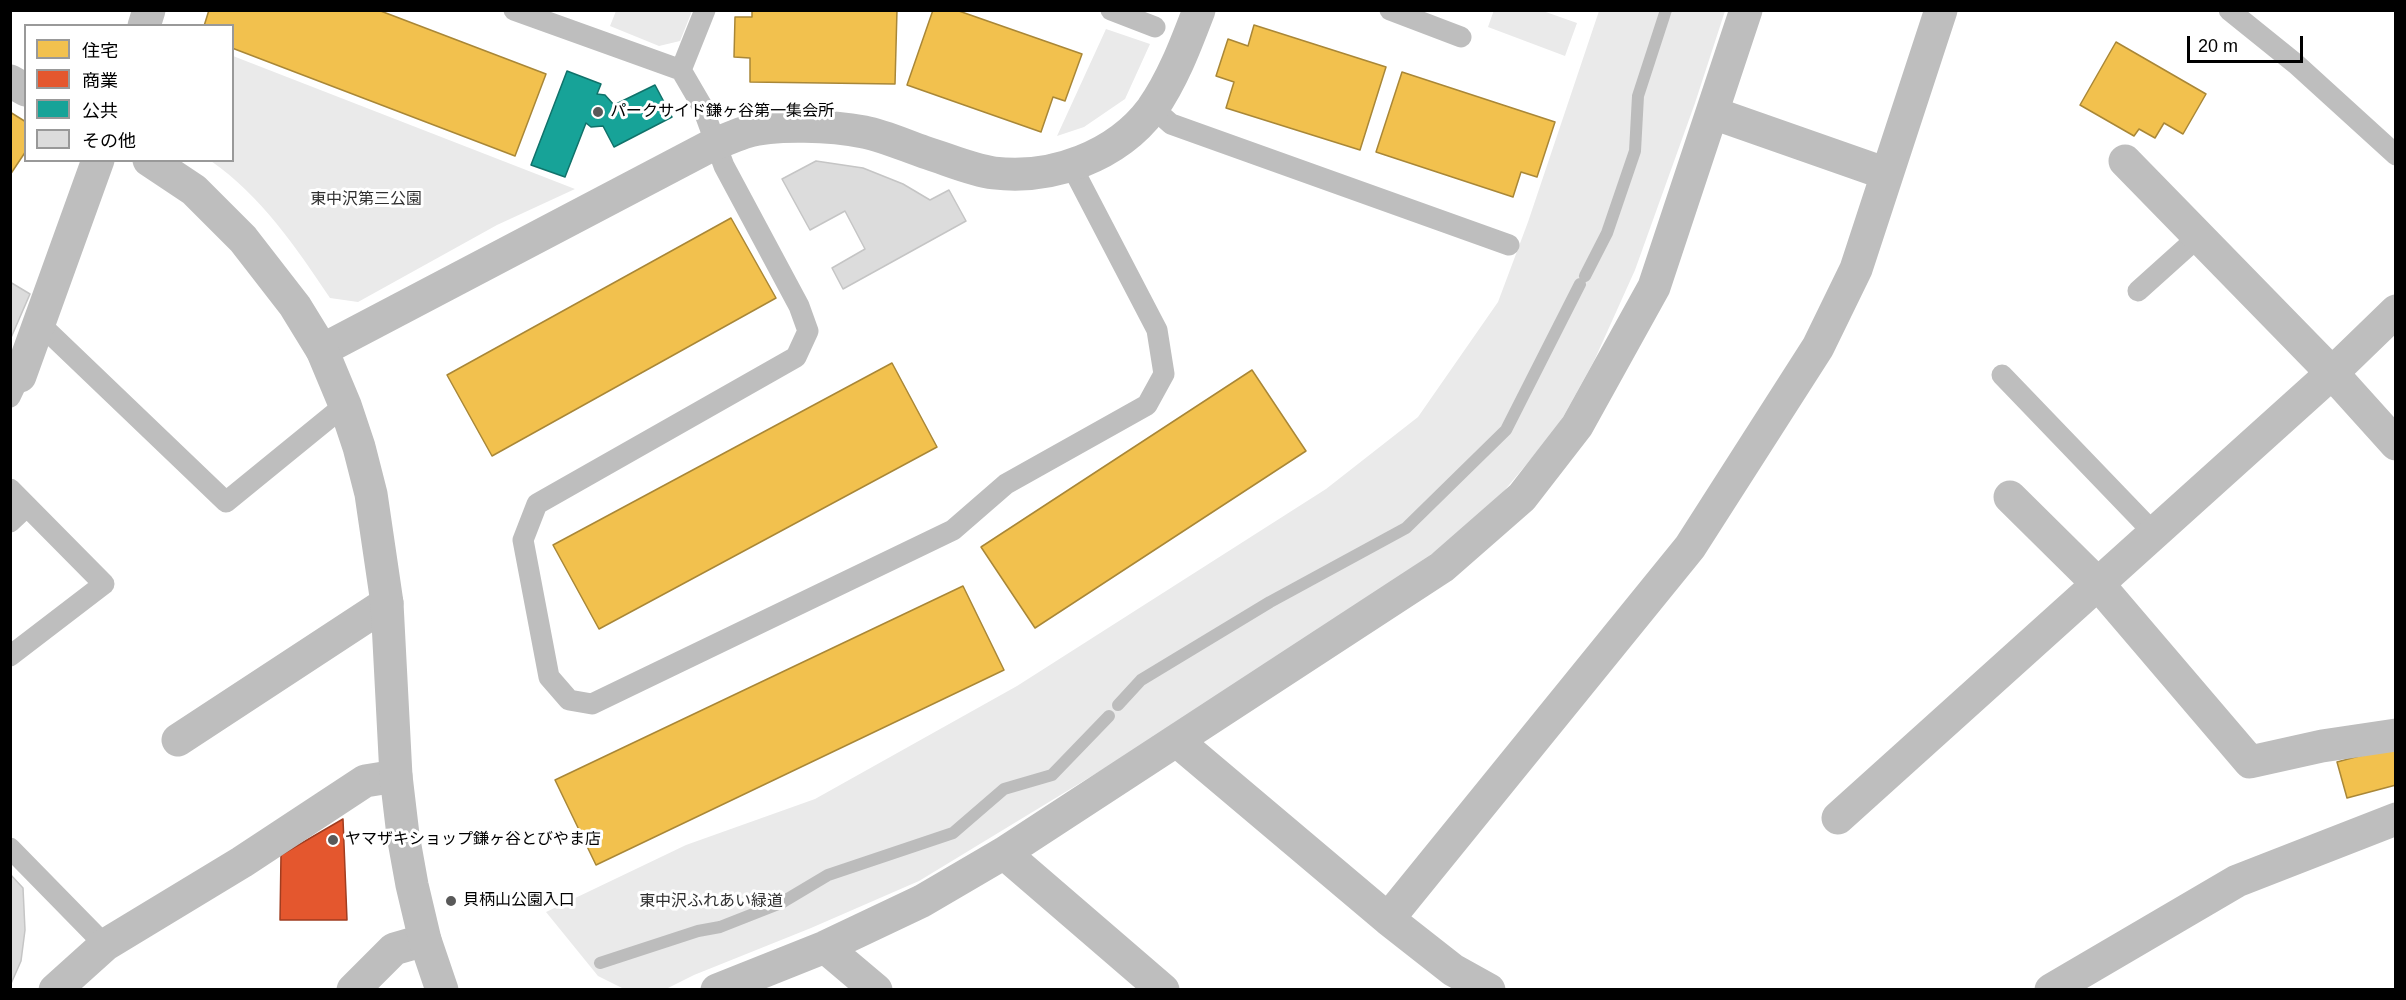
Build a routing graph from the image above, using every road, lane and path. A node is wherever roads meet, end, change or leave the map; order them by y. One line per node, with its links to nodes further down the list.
1 (514, 10): 11 (lane)
2 (705, 10): 11 (lane)
3 (1110, 10): 9 (lane)
4 (1199, 10): 14 (street)
5 (1390, 10): 10 (lane)
6 (1746, 10): 15 (street)
7 (1941, 10): 22 (street)
8 (2229, 10): 17 (lane)
9 (1155, 27)
10 (1461, 37)
11 (681, 70): 16 (lane)
12 (10, 81): 13 (street)
13 (24, 89)
14 (1153, 108): 21 (street); 24 (lane)
15 (1713, 113): 22 (street); 44 (street)
16 (716, 143): 21 (street); 21 (lane); 28 (street)
17 (2396, 155)
18 (2125, 161): 23 (street)
19 (97, 162): 27 (street)
20 (152, 162): 28 (street)
21 (1071, 165)
22 (1887, 174): 50 (street)
23 (2197, 238): 25 (lane); 29 (street)
24 (1509, 244)
25 (2138, 291)
26 (2396, 311): 29 (street)
27 (39, 323): 31 (street); 32 (lane)
28 (322, 350): 32 (street)
29 (2332, 373): 33 (street); 38 (street)
30 (2002, 375): 38 (lane)
31 (14, 381)
32 (345, 405): 40 (street)
33 (2396, 444)
34 (10, 489): 36 (lane)
35 (2010, 497): 39 (street)
36 (27, 506): 37 (lane); 41 (lane)
37 (10, 522)
38 (2153, 532): 39 (street)
39 (2098, 584): 42 (street); 46 (street)
40 (387, 603): 43 (street); 45 (street)
41 (10, 656)
42 (2396, 735)
43 (178, 740)
44 (1177, 741): 49 (street); 50 (street)
45 (396, 776): 51 (street); 52 (street)
46 (1838, 818)
47 (2396, 819): 61 (street)
48 (10, 848): 52 (lane)
49 (1004, 853): 53 (street); 59 (street)
50 (1388, 919): 60 (street)
51 (425, 940): 55 (street); 56 (street)
52 (105, 945): 54 (street)
53 (825, 947): 57 (street); 58 (street)
54 (55, 990)
55 (353, 990)
56 (442, 990)
57 (717, 990)
58 (876, 990)
59 (1163, 990)
60 (1489, 990)
61 (2050, 990)

